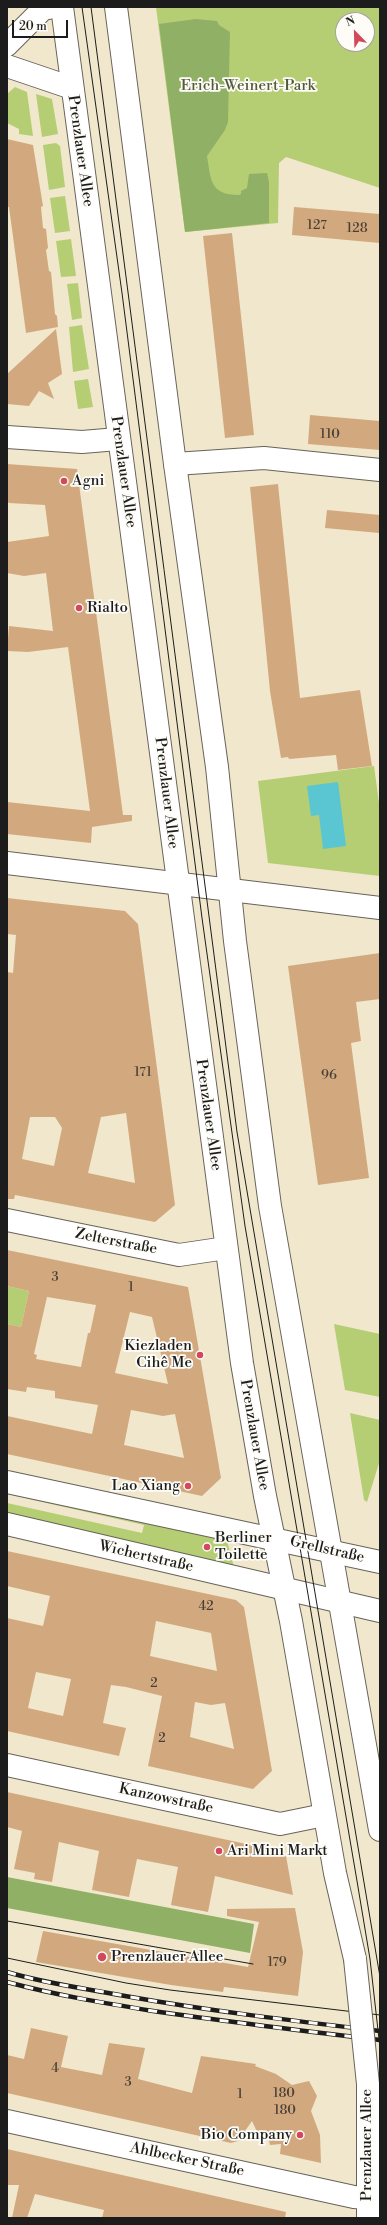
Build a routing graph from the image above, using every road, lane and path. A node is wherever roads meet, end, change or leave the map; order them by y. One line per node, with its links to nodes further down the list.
1 (54, 7): 4 (main road)
2 (62, 7): 6 (main road, Prenzlauer Allee)
3 (116, 7): 9 (main road)
4 (7, 44)
5 (7, 66): 6 (main road)
6 (72, 88): 8 (main road, Prenzlauer Allee)
7 (7, 437): 8 (main road)
8 (118, 439): 12 (main road, Prenzlauer Allee)
9 (175, 464): 10 (main road); 13 (main road)
10 (380, 470)
11 (7, 863): 12 (main road)
12 (177, 884): 13 (main road); 16 (main road, Prenzlauer Allee)
13 (230, 890): 14 (main road); 20 (main road)
14 (380, 908)
15 (7, 1220): 16 (main road, Zelterstraße)
16 (226, 1248): 19 (main road, Prenzlauer Allee)
17 (7, 1482): 19 (main road)
18 (7, 1524): 22 (main road, Wichertstraße)
19 (274, 1538): 20 (main road, Grellstraße); 22 (main road, Prenzlauer Allee)
20 (331, 1551): 21 (main road, Grellstraße); 23 (main road)
21 (380, 1562)
22 (284, 1589): 23 (main road); 26 (main road, Prenzlauer Allee)
23 (340, 1602): 24 (main road); 27 (main road)
24 (380, 1611)
25 (7, 1765): 26 (main road, Kanzowstraße)
26 (324, 1815): 29 (main road, Prenzlauer Allee, bridge)
27 (380, 1830)
28 (7, 2121): 29 (main road, Ahlbecker Straße)
29 (367, 2208)

